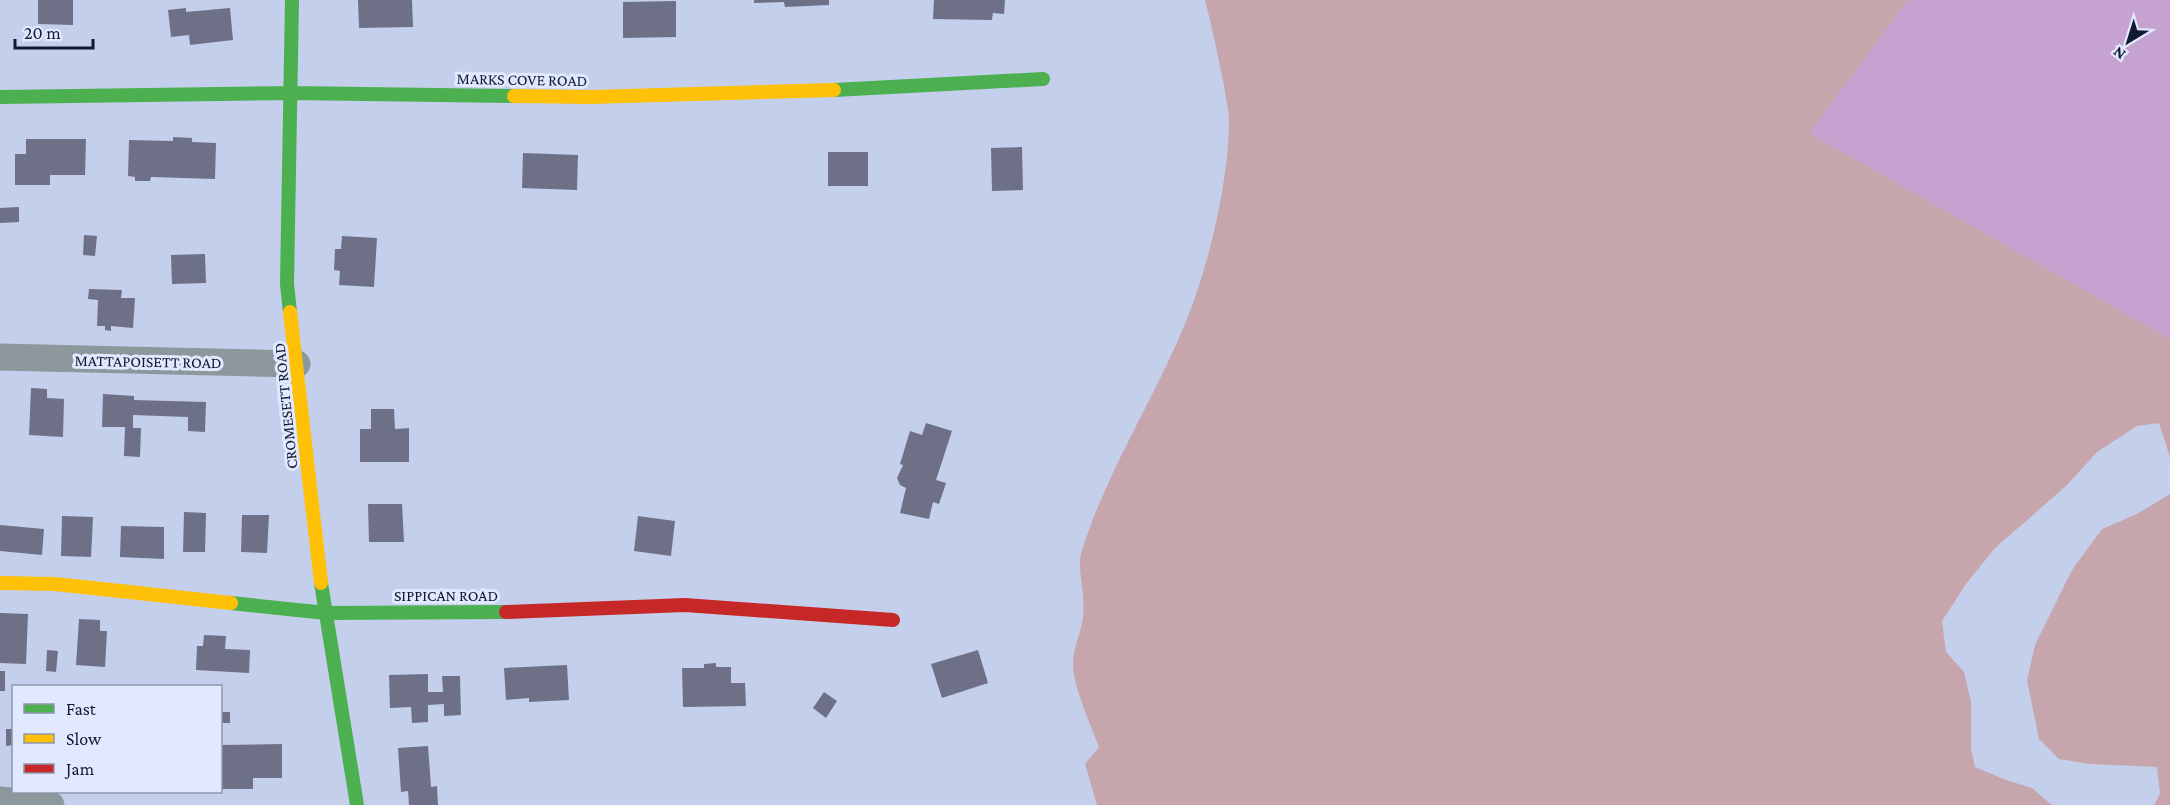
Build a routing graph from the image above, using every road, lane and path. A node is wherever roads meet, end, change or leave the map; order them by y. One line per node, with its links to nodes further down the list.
1 (292, 0): 3 (street, CROMESETT ROAD)
2 (1043, 80): 3 (street, MARKS COVE ROAD)
3 (291, 93): 4 (street, MARKS COVE ROAD); 6 (street, CROMESETT ROAD)
4 (0, 96)
5 (0, 357): 6 (street, MATTAPOISETT ROAD)
6 (297, 364): 8 (street, CROMESETT ROAD)
7 (0, 583): 8 (street, SIPPICAN ROAD)
8 (326, 613): 9 (street, SIPPICAN ROAD); 12 (street, CROMESETT ROAD)
9 (893, 620)
10 (0, 800): 11 (street)
11 (51, 805)
12 (357, 805)

